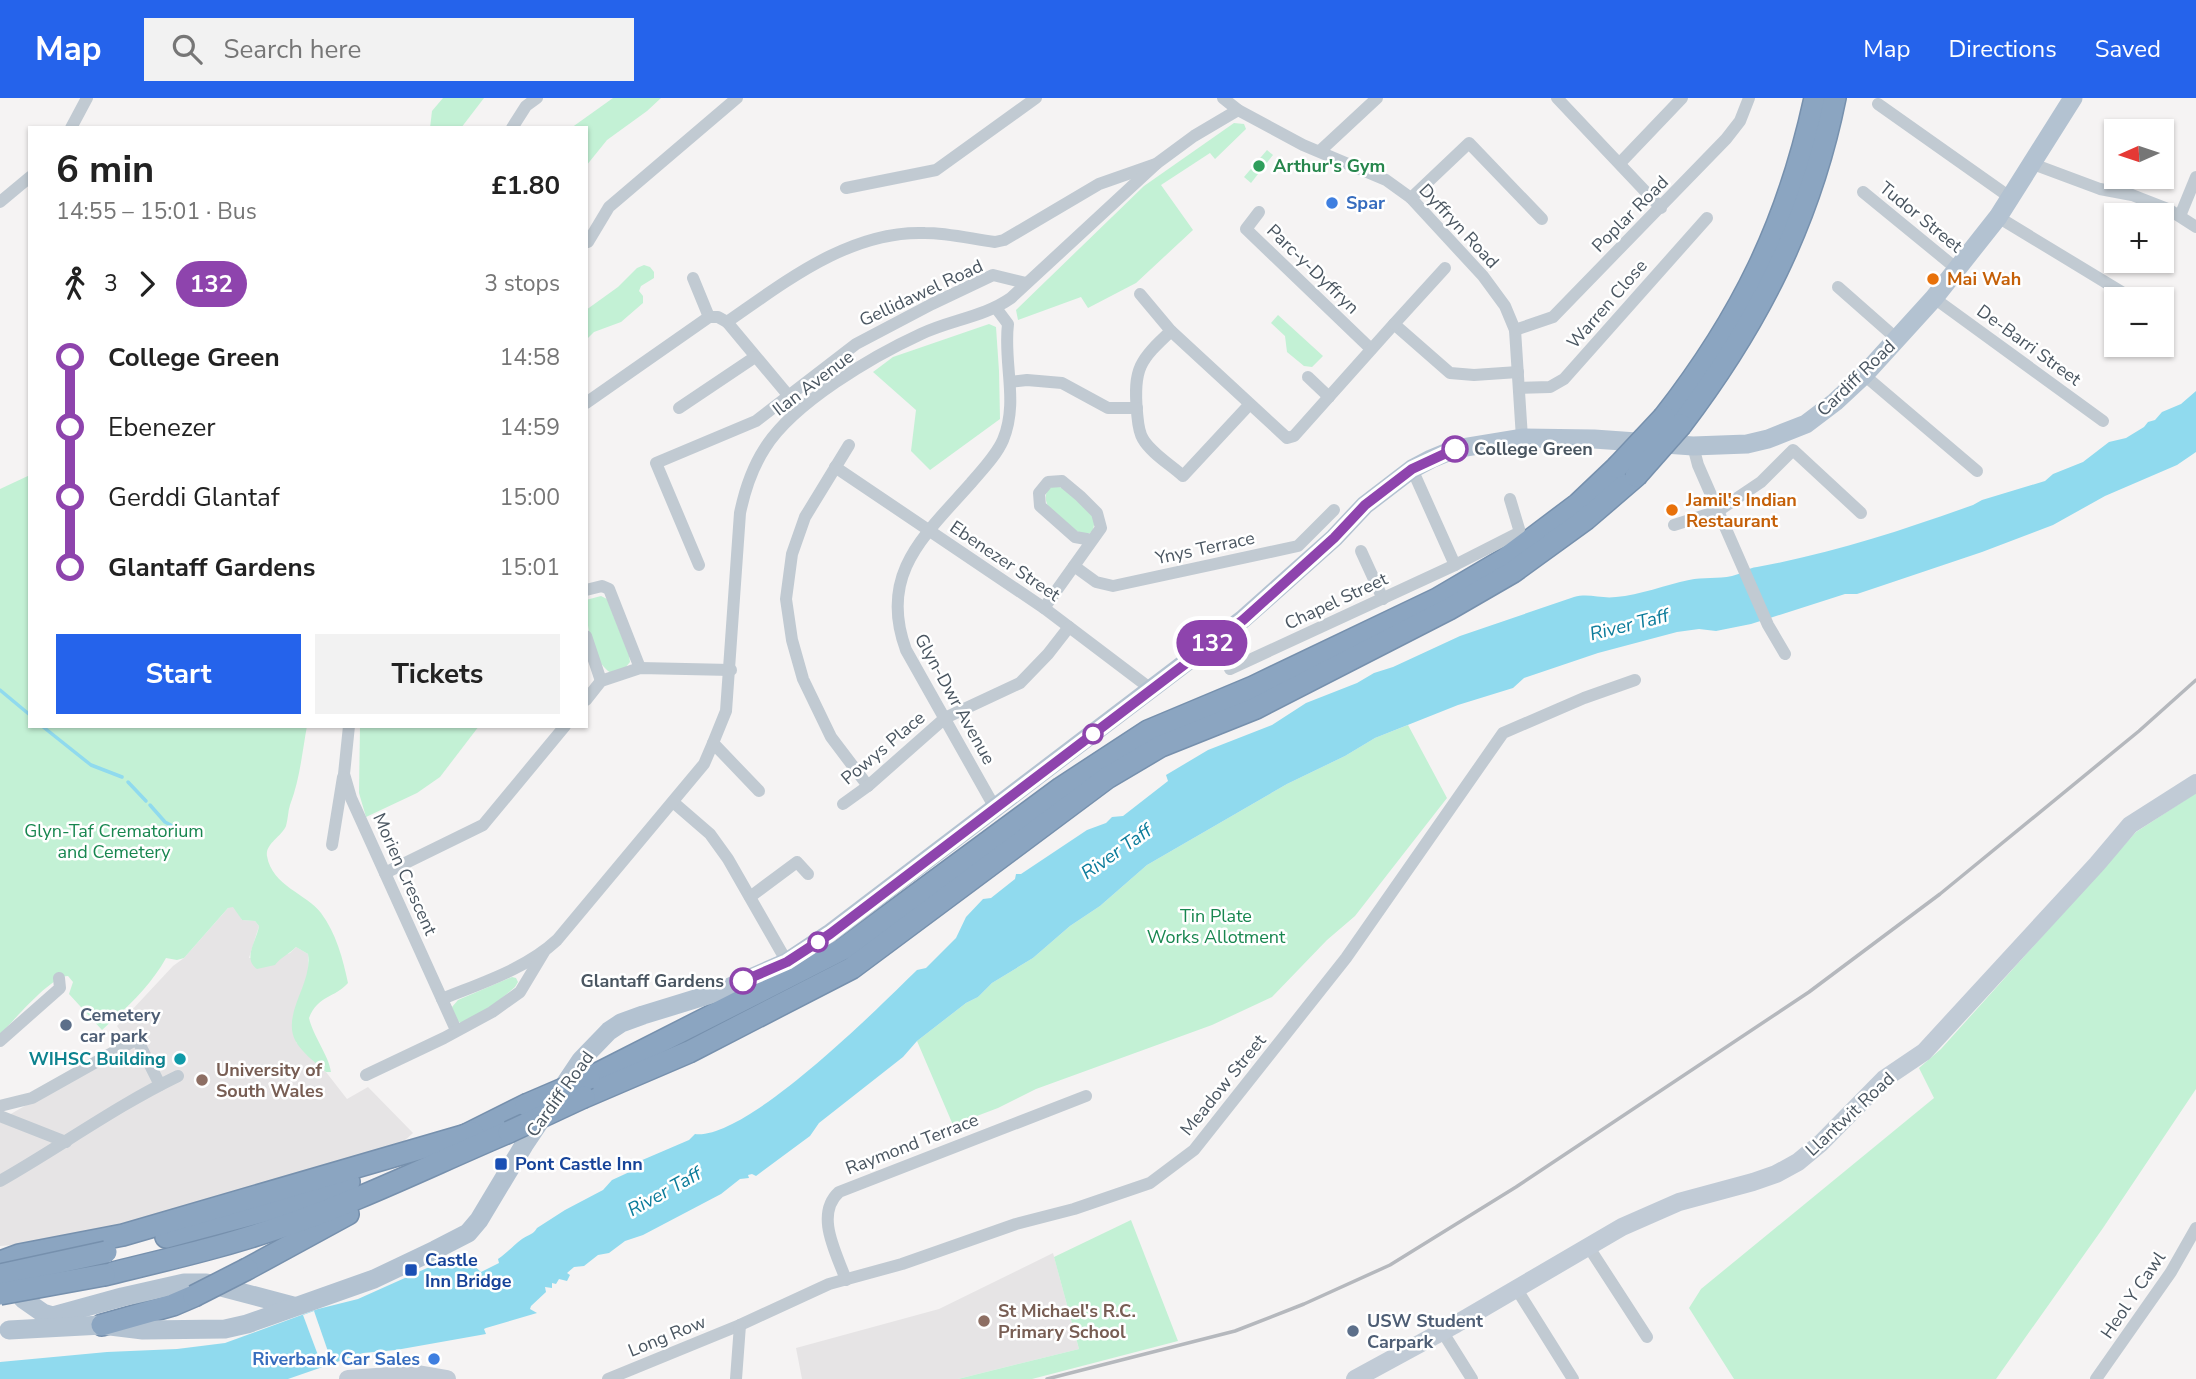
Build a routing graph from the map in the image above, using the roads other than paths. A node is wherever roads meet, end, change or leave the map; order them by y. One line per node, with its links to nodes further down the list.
1 (87, 98): 14 (street)
2 (537, 98): 15 (street)
3 (737, 98): 34 (street)
4 (1036, 98): 22 (street)
5 (1377, 98): 16 (street)
6 (1557, 98): 17 (street)
7 (1682, 98): 17 (street)
8 (1749, 98): 27 (street, Poplar Road)
9 (1815, 98): 63 (highway)
10 (1835, 98): 63 (highway)
11 (2073, 98): 19 (main road, Cardiff Road)
12 (1230, 102): 16 (street, Dyffryn Road); 18 (street)
13 (1878, 104): 25 (street)
14 (72, 126)
15 (513, 126)
16 (1320, 151): 24 (street, Dyffryn Road)
17 (1620, 163): 27 (street)
18 (1156, 164): 38 (street, Ilan Avenue); 45 (street)
19 (2032, 164): 25 (main road, Cardiff Road); 29 (street)
20 (2196, 177): 29 (street)
21 (28, 179): 26 (street)
22 (846, 188)
23 (1863, 192): 36 (street, Tudor Street)
24 (1411, 198): 32 (street); 47 (street, Dyffryn Road)
25 (2011, 198): 30 (main road, Cardiff Road)
26 (0, 202)
27 (1661, 208): 47 (street, Poplar Road)
28 (1259, 212): 50 (street, Parc-y-Dyffryn)
29 (2180, 216): 33 (street)
30 (1998, 217): 36 (main road, Cardiff Road); 40 (street)
31 (1707, 218): 56 (street, Warren Close)
32 (1542, 219)
33 (2196, 227)
34 (588, 242)
35 (1445, 268): 46 (street)
36 (1957, 269): 42 (main road, Cardiff Road)
37 (693, 278): 44 (street)
38 (1026, 284): 43 (street, Ilan Avenue); 57 (street, Gellidawel Road)
39 (1838, 287): 49 (street)
40 (2113, 287)
41 (1140, 294): 48 (street)
42 (1934, 298): 49 (main road, Cardiff Road); 64 (street, De-Barri Street)
43 (996, 309): 55 (street, Glyn-Dwr Avenue); 90 (street, Ilan Avenue)
44 (709, 317): 45 (street); 59 (street)
45 (727, 322): 51 (street)
46 (1394, 324): 50 (street); 52 (street)
47 (1515, 330): 52 (street, Dyffryn Road)
48 (1171, 331): 60 (street); 62 (street)
49 (1897, 339): 53 (main road, Cardiff Road)
50 (1371, 349): 58 (street)
51 (755, 357): 57 (street); 61 (street)
52 (1518, 372): 56 (street, Dyffryn Road)
53 (1864, 375): 67 (main road, Cardiff Road); 70 (street)
54 (1308, 377): 58 (street)
55 (1010, 382): 62 (street); 76 (street, Glyn-Dwr Avenue)
56 (1519, 388): 65 (street, Dyffryn Road)
57 (788, 396): 79 (street, Gellidawel Road)
58 (1329, 397): 60 (street)
59 (588, 402)
60 (1249, 405): 62 (street)
61 (679, 408)
62 (1137, 408)
63 (1672, 421): 119 (highway, bridge)
64 (2103, 421)
65 (1522, 438): 67 (main road, Cardiff Road); 69 (main road, Cardiff Road)
66 (849, 445): 68 (street)
67 (1693, 446): 73 (street)
68 (835, 467): 76 (street, Ebenezer Street); 101 (street)
69 (1412, 469): 80 (street); 93 (main road, Cardiff Road)
70 (1977, 471)
71 (1510, 499): 80 (street, Chapel Street)
72 (1334, 510): 81 (street, Ynys Terrace)
73 (1718, 511): 74 (street); 75 (street); 87 (street)
74 (1861, 513)
75 (1674, 525)
76 (929, 530): 84 (street, Ebenezer Street); 95 (street, Glyn-Dwr Avenue)
77 (1092, 540): 77 (street); 81 (street)
78 (1361, 551): 83 (street)
79 (699, 565)
80 (1455, 565): 83 (street, Chapel Street)
81 (1074, 566): 84 (street)
82 (588, 590): 88 (street)
83 (1383, 599): 89 (street, Chapel Street)
84 (1044, 608): 85 (street, Ebenezer Street)
85 (1069, 627): 93 (street, Ebenezer Street); 95 (street, Powys Place)
86 (588, 642): 92 (street)
87 (1785, 654)
88 (640, 668): 90 (street); 92 (street)
89 (1230, 669)
90 (731, 670): 98 (street, Ilan Avenue)
91 (1635, 680): 129 (street, Meadow Street)
92 (601, 681): 94 (street)
93 (1151, 689): 105 (main road, Cardiff Road)
94 (588, 697)
95 (944, 718): 101 (street, Powys Place); 105 (street, Glyn-Dwr Avenue)
96 (349, 728): 99 (street, Morien Crescent)
97 (563, 728): 107 (street)
98 (713, 743): 102 (street); 103 (street, Ilan Avenue)
99 (344, 774): 106 (street); 107 (street, Morien Crescent)
100 (2196, 783): 127 (main road, Llantwit Road)
101 (868, 786): 104 (street, Powys Place)
102 (759, 791)
103 (673, 802): 109 (street); 110 (street, Ilan Avenue)
104 (843, 804)
105 (995, 808): 111 (main road, Cardiff Road)
106 (332, 845)
107 (385, 873): 113 (street, Morien Crescent)
108 (808, 874): 109 (street)
109 (750, 897): 111 (street)
110 (544, 952): 113 (street); 114 (street)
111 (787, 962): 133 (main road, Cardiff Road)
112 (58, 978): 115 (street)
113 (442, 999): 114 (street, Morien Crescent)
114 (456, 1030): 116 (street)
115 (0, 1041)
116 (366, 1075)
117 (178, 1076): 118 (street)
118 (160, 1085): 121 (street); 124 (street)
119 (586, 1088): 123 (highway, bridge); 123 (highway, bridge)
120 (1086, 1096): 129 (street, Raymond Terrace)
121 (0, 1106)
122 (0, 1116): 124 (street)
123 (476, 1139): 128 (highway); 128 (highway, bridge); 131 (highway, bridge); 134 (highway, bridge)
124 (66, 1142): 125 (street)
125 (0, 1181)
126 (2196, 1228): 146 (street, Heol Y Cawl)
127 (1587, 1245): 130 (main road, Llantwit Road); 138 (street)
128 (1, 1265): 132 (main road)
129 (846, 1280): 135 (street, Meadow Street)
130 (1516, 1288): 136 (main road, Llantwit Road); 145 (street)
131 (0, 1294)
132 (23, 1299): 133 (main road); 137 (main road)
133 (293, 1306): 134 (main road, Cardiff Road)
134 (102, 1325): 137 (main road, Cardiff Road)
135 (740, 1325): 142 (street, Long Row); 143 (street)
136 (1442, 1331): 139 (main road, Llantwit Road); 144 (street)
137 (5, 1333)
138 (1647, 1337)
139 (1358, 1378)
140 (348, 1379): 141 (main road)
141 (447, 1379)
142 (608, 1379)
143 (736, 1379)
144 (1472, 1379)
145 (1573, 1379)
146 (2096, 1379)

